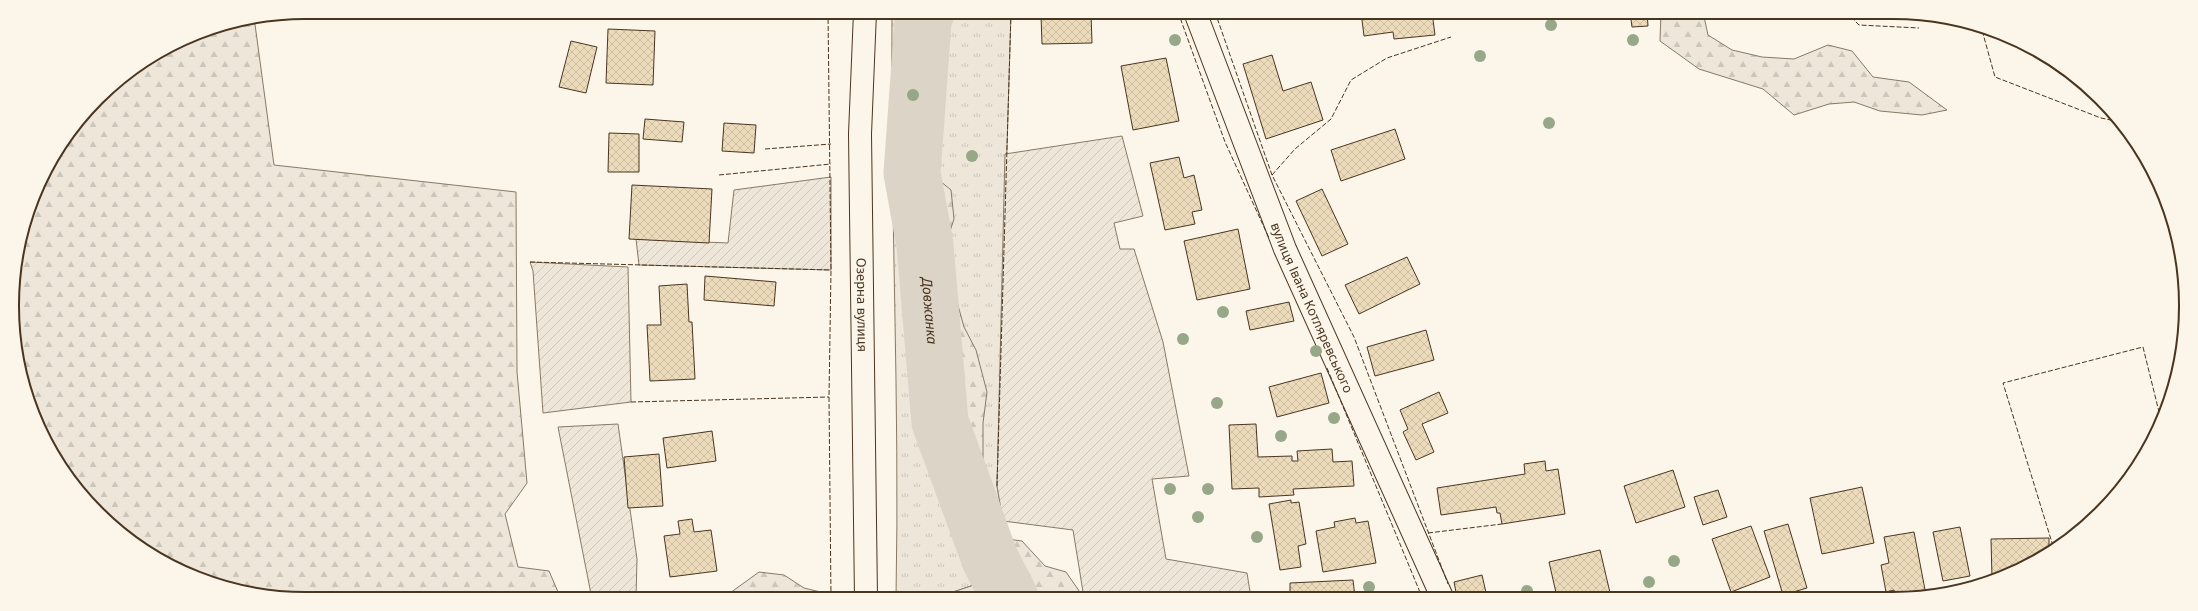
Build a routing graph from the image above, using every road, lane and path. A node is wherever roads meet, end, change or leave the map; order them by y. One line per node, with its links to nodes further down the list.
1 (864, 19): 3 (street, Озерна вулиця)
2 (1198, 19): 4 (street, вулиця Івана Котляревського)
3 (866, 592)
4 (1440, 592)

